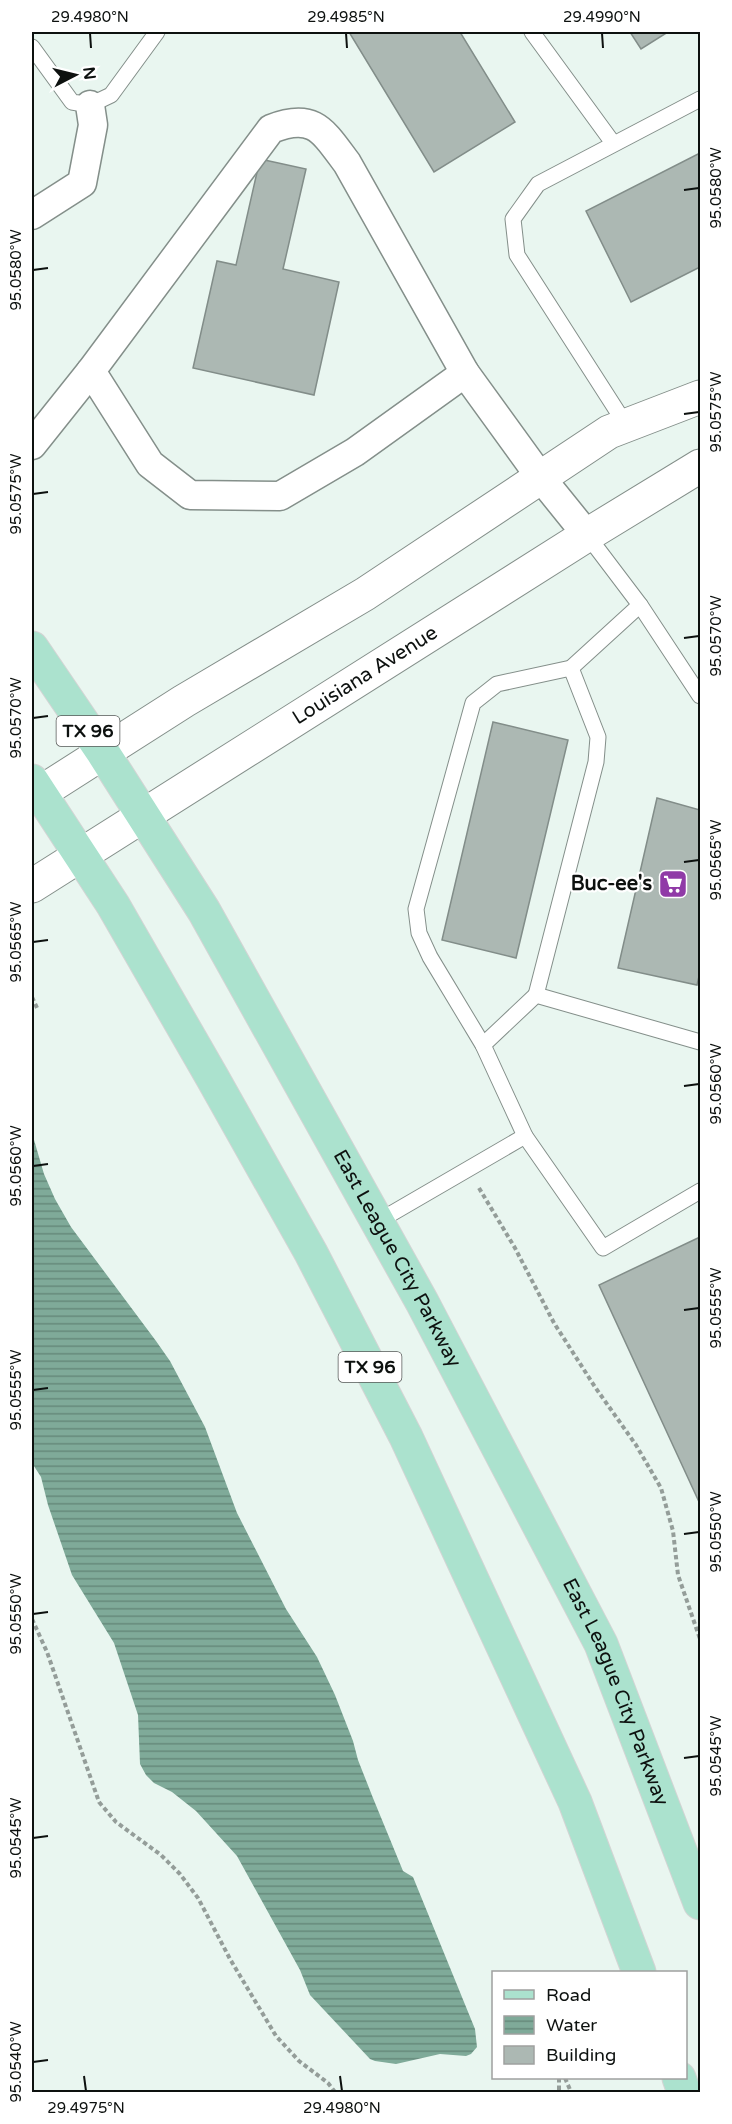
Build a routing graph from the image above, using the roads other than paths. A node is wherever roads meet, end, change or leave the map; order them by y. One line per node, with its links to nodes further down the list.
1 (157, 32): 5 (lane)
2 (532, 32): 6 (lane)
3 (32, 47): 5 (lane)
4 (700, 99): 6 (lane)
5 (90, 105): 7 (street)
6 (613, 143): 11 (lane)
7 (32, 215)
8 (91, 371): 9 (street); 9 (street); 12 (street)
9 (465, 373): 14 (street)
10 (700, 397): 11 (street)
11 (626, 425): 14 (street)
12 (32, 445)
13 (700, 466): 15 (street, Louisiana Avenue)
14 (540, 478): 15 (street); 20 (street)
15 (587, 535): 16 (lane); 22 (street, Louisiana Avenue)
16 (640, 604): 18 (lane); 19 (lane)
17 (32, 648): 20 (main road, East League City Parkway / TX 96)
18 (571, 668): 25 (lane); 27 (lane)
19 (700, 696)
20 (102, 751): 21 (street); 22 (main road, East League City Parkway / TX 96)
21 (34, 791): 23 (main road, TX 96)
22 (144, 816): 23 (street, Louisiana Avenue); 30 (main road, East League City Parkway / TX 96)
23 (81, 856): 24 (street, Louisiana Avenue); 32 (main road, TX 96)
24 (32, 886)
25 (536, 995): 26 (lane); 27 (lane)
26 (700, 1042)
27 (483, 1045): 28 (lane)
28 (525, 1136): 29 (lane); 30 (lane)
29 (700, 1191)
30 (377, 1222): 31 (main road, East League City Parkway / TX 96)
31 (700, 1903)
32 (639, 1971)

